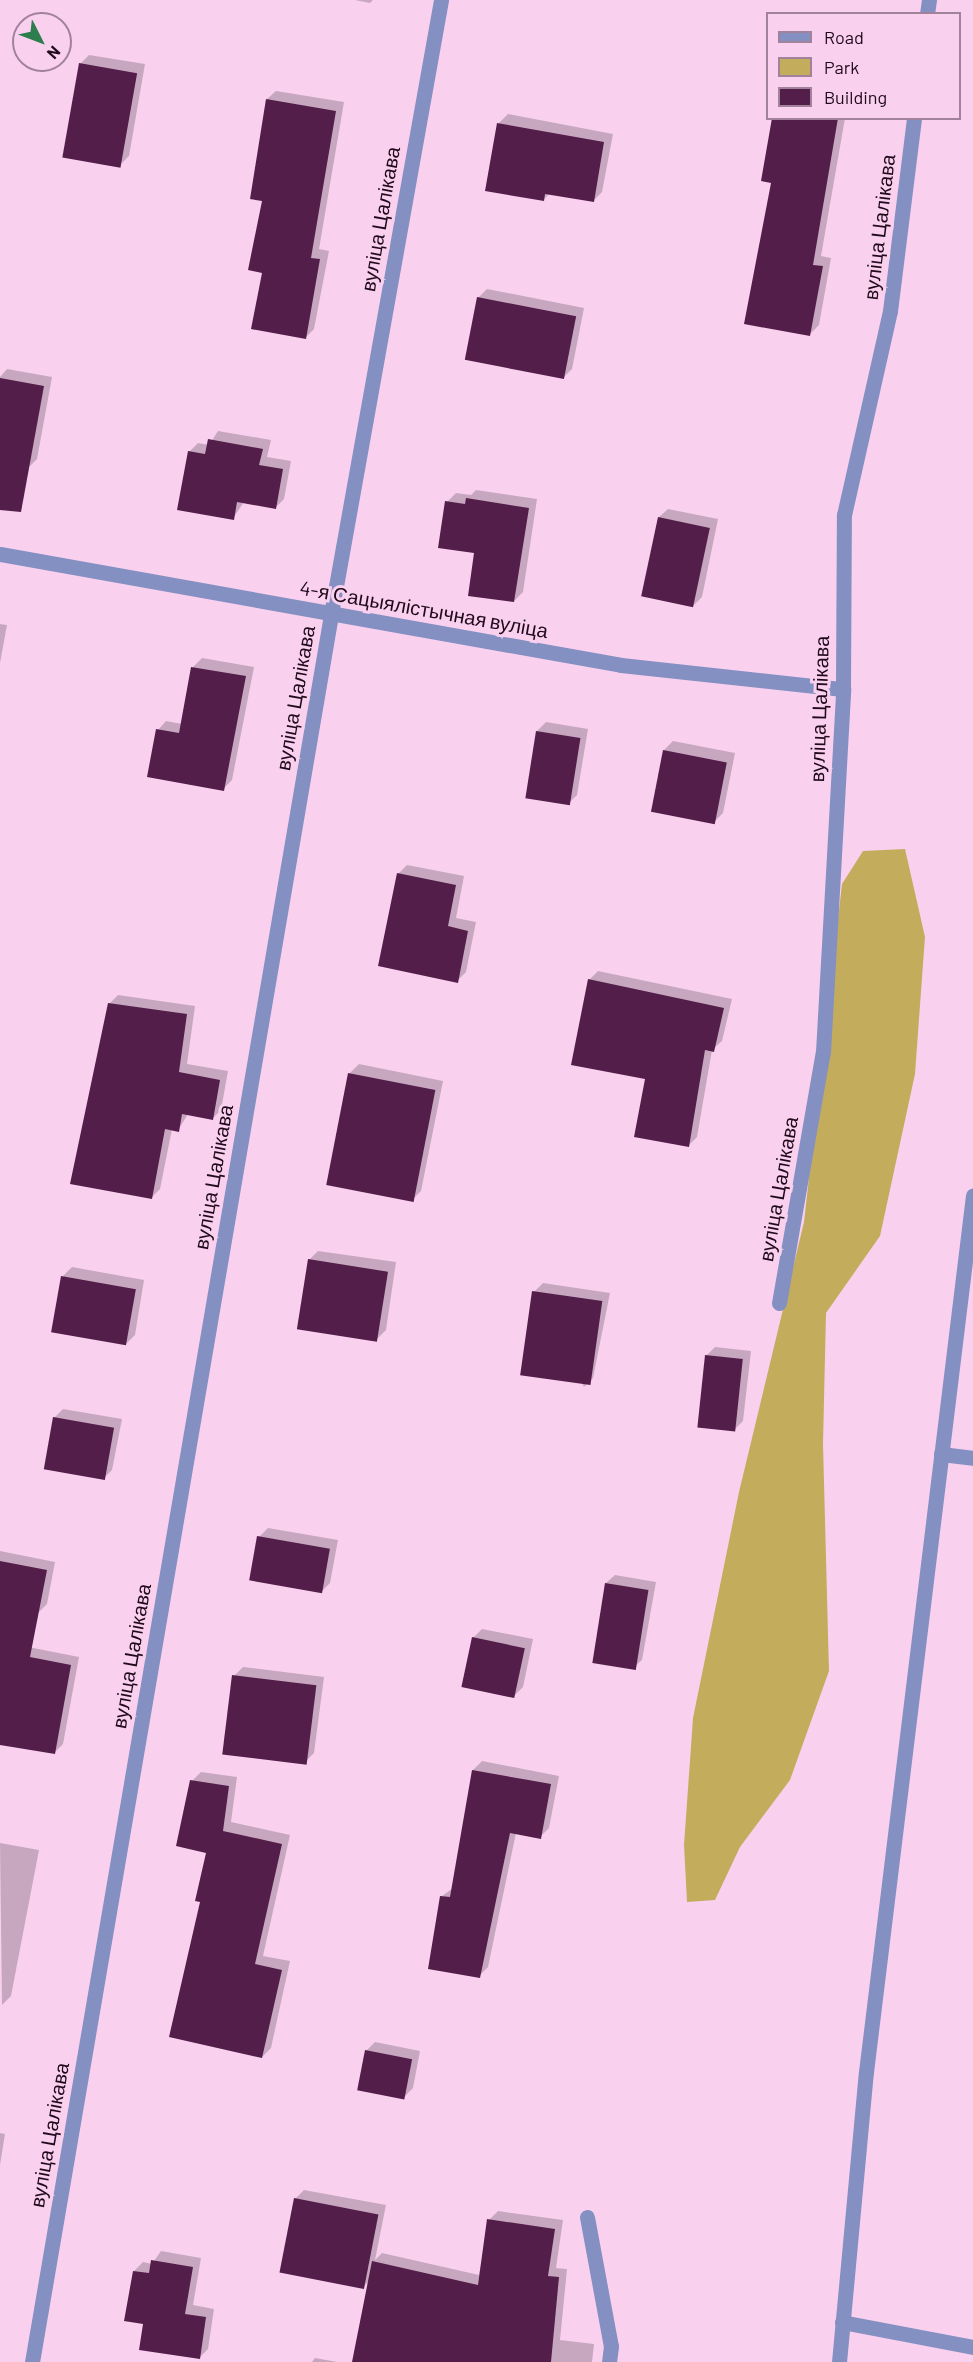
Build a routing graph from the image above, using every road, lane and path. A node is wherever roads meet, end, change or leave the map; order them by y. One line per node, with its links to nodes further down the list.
1 (441, 0): 4 (street, вуліца Цалікава)
2 (914, 120): 5 (street, вуліца Цалікава)
3 (0, 554): 4 (street, 4-я Сацыялістычная вуліца)
4 (330, 614): 5 (street, 4-я Сацыялістычная вуліца); 13 (street, вуліца Цалікава)
5 (843, 689): 7 (street, вуліца Цалікава)
6 (973, 1196): 8 (street)
7 (779, 1303)
8 (941, 1454): 9 (street); 11 (street)
9 (973, 1458)
10 (586, 2217): 14 (street)
11 (842, 2322): 12 (street); 15 (street)
12 (973, 2347)
13 (32, 2362)
14 (609, 2362)
15 (839, 2362)

